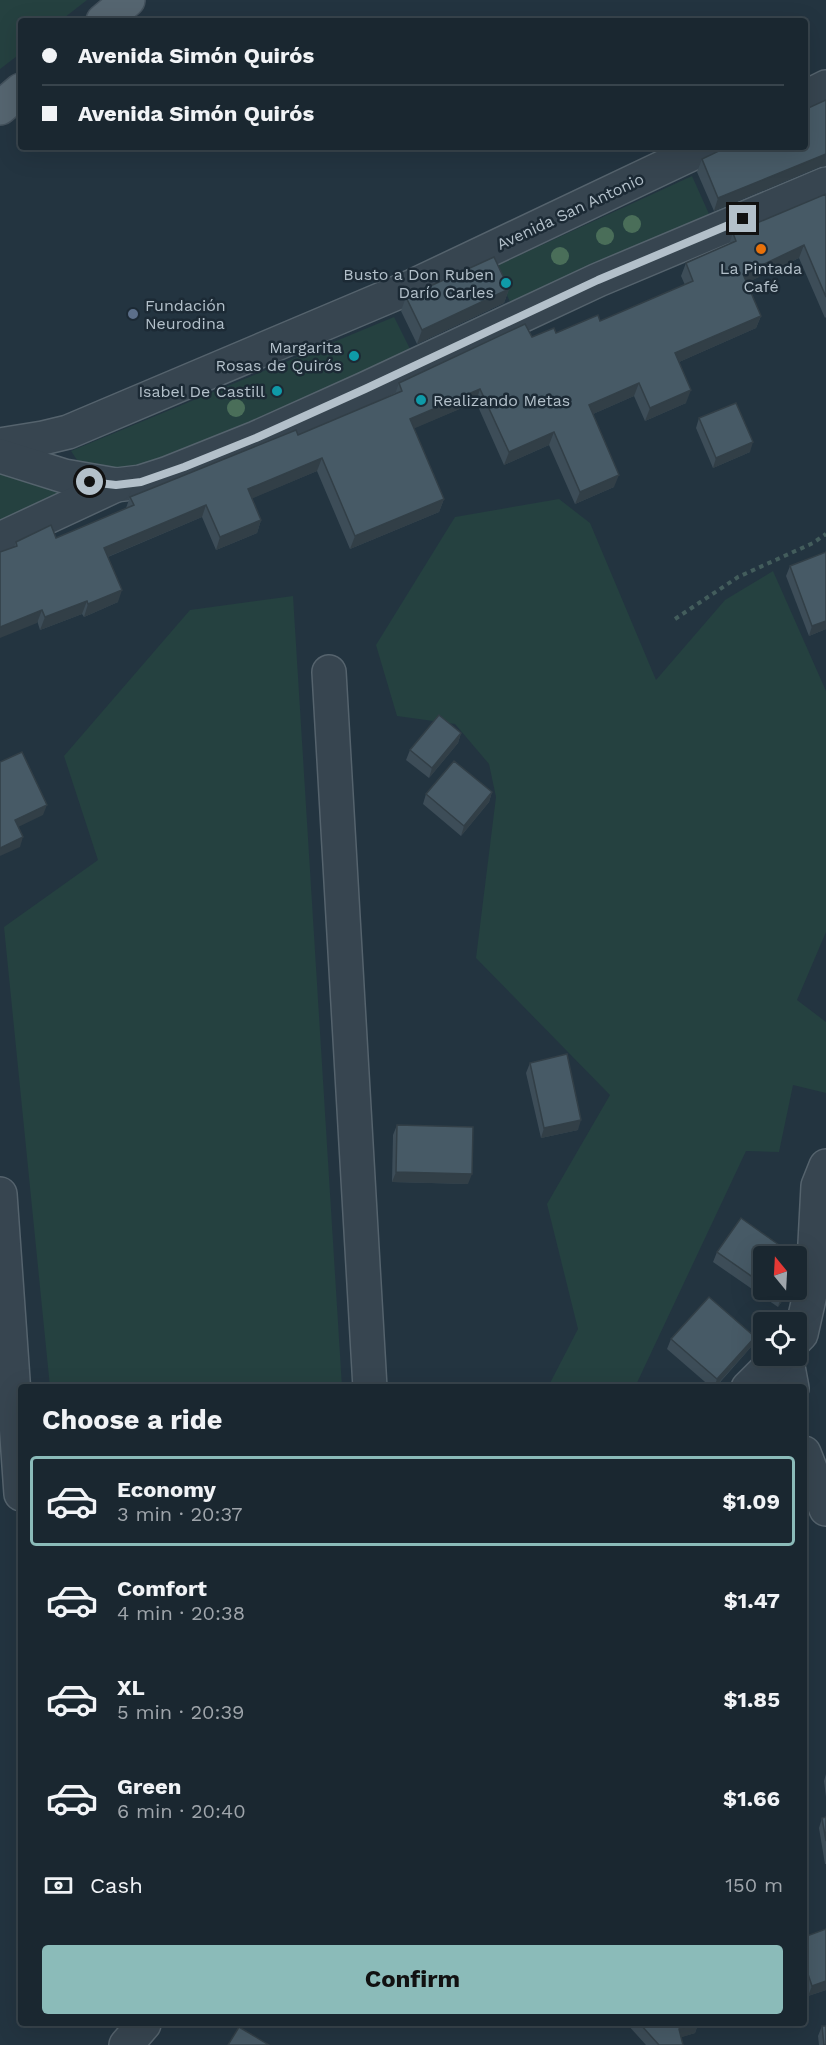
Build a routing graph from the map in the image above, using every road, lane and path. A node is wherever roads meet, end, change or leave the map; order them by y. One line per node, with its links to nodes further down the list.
1 (128, 0): 2 (main road)
2 (107, 18)
3 (826, 87): 5 (street)
4 (18, 93): 6 (main road)
5 (808, 97)
6 (0, 108)
7 (700, 150): 9 (street, Avenida San Antonio)
8 (826, 184): 11 (street)
9 (0, 445)
10 (0, 456): 11 (street)
11 (116, 485): 13 (street)
12 (826, 534): 14 (path)
13 (0, 539)
14 (675, 620)
15 (328, 672): 22 (street)
16 (826, 1166): 18 (street)
17 (0, 1194): 25 (street)
18 (820, 1280): 19 (street)
19 (807, 1317)
20 (770, 1366): 23 (street)
21 (788, 1366): 24 (street)
22 (370, 1384)
23 (752, 1384)
24 (791, 1384)
25 (18, 1451)
26 (807, 1461): 27 (street)
27 (826, 1509)
28 (112, 2026): 30 (street)
29 (142, 2026): 31 (street)
30 (116, 2045)
31 (126, 2045)

